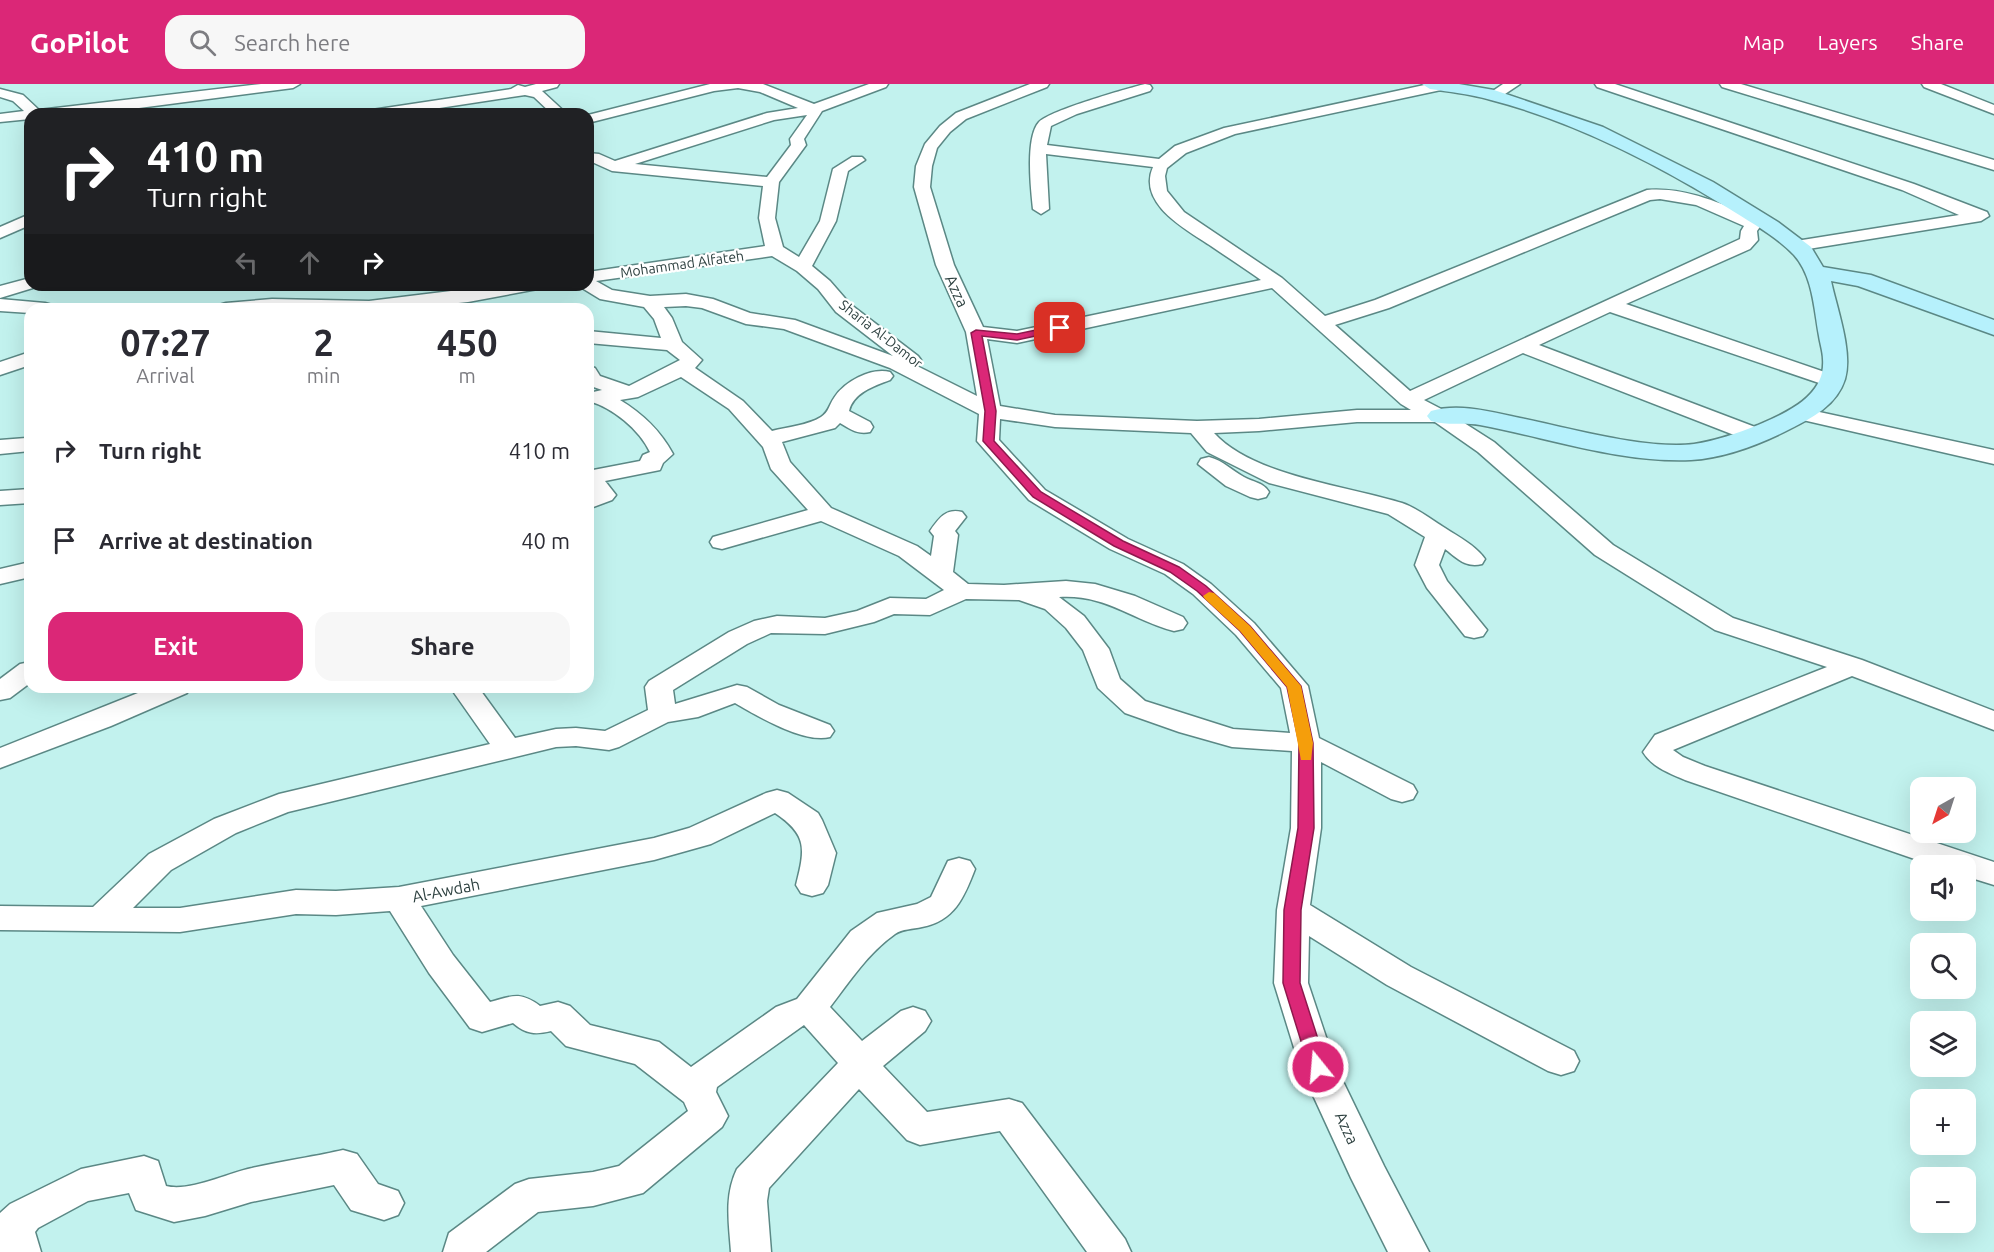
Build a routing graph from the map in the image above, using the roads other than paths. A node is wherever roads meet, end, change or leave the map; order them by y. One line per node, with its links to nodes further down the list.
1 (293, 84): 15 (street)
2 (475, 84): 16 (street)
3 (552, 84): 16 (street)
4 (738, 84): 13 (street); 26 (street)
5 (778, 84): 13 (street)
6 (881, 84): 23 (street)
7 (1042, 84): 63 (street, Azza)
8 (1513, 84): 18 (street)
9 (1602, 84): 36 (street)
10 (1727, 84): 32 (street)
11 (1929, 84): 24 (street)
12 (1435, 85): 18 (street); 31 (street)
13 (763, 88): 23 (street)
14 (1145, 88): 28 (street)
15 (215, 89): 20 (street)
16 (529, 90): 21 (street); 22 (street)
17 (0, 93): 19 (street)
18 (1494, 95): 37 (street)
19 (29, 108)
20 (75, 108)
21 (453, 108)
22 (554, 108)
23 (814, 109): 33 (street); 34 (street)
24 (1994, 110)
25 (24, 116): 27 (street)
26 (594, 117)
27 (0, 118)
28 (1039, 149): 31 (street); 35 (street)
29 (594, 157): 33 (street)
30 (857, 160): 43 (street)
31 (1163, 164): 45 (street)
32 (1994, 165)
33 (612, 166): 34 (street)
34 (771, 182): 42 (street)
35 (1041, 209)
36 (1985, 215): 41 (street)
37 (1756, 221): 41 (street); 59 (street); 61 (street)
38 (24, 222): 39 (street)
39 (4, 231): 40 (street)
40 (24, 239)
41 (1796, 246): 46 (street); 47 (street)
42 (775, 250): 43 (street, Sharia Al-Damor); 44 (street, Mohammad Alfateh)
43 (803, 267): 76 (street, Sharia Al-Damor)
44 (594, 276)
45 (1276, 282): 61 (street); 63 (street)
46 (1819, 282): 47 (street); 72 (street)
47 (1874, 284): 62 (street)
48 (24, 285): 53 (street)
49 (594, 288): 54 (street)
50 (295, 291): 55 (street)
51 (392, 291): 56 (street)
52 (497, 291): 57 (street)
53 (0, 292)
54 (650, 302): 65 (street); 76 (street)
55 (275, 303)
56 (375, 303)
57 (405, 303)
58 (0, 305): 60 (street)
59 (1609, 305): 66 (street); 72 (street)
60 (24, 307)
61 (1321, 323): 75 (street)
62 (1994, 328)
63 (976, 333): 76 (street, Azza)
64 (594, 337): 65 (street)
65 (673, 345): 69 (street)
66 (1523, 346): 75 (street); 82 (street)
67 (24, 360): 68 (street)
68 (0, 369)
69 (682, 369): 73 (street); 83 (street)
70 (883, 376): 77 (street)
71 (594, 381): 73 (street)
72 (1833, 381): 78 (street)
73 (631, 393): 74 (street)
74 (594, 397): 88 (street)
75 (1408, 400): 79 (street)
76 (990, 411): 81 (street); 114 (street, Azza)
77 (838, 414): 80 (street); 83 (street)
78 (1801, 414): 82 (street); 87 (street)
79 (1440, 416): 81 (street); 82 (street); 106 (street)
80 (862, 427)
81 (1197, 427): 86 (street)
82 (1755, 435)
83 (768, 439): 95 (street)
84 (24, 445): 85 (street)
85 (0, 447)
86 (1212, 455): 90 (street); 91 (street); 97 (street)
87 (1994, 458)
88 (594, 476)
89 (594, 481): 94 (street)
90 (1216, 488)
91 (1258, 492)
92 (24, 496): 93 (street)
93 (0, 498)
94 (594, 499)
95 (823, 513): 98 (street); 102 (street)
96 (954, 516): 102 (street)
97 (1438, 534): 99 (street); 105 (street)
98 (722, 542)
99 (1473, 559)
100 (24, 571): 101 (street)
101 (0, 577)
102 (951, 583): 103 (street); 111 (street)
103 (1020, 591): 104 (street); 114 (street)
104 (1174, 623)
105 (1474, 630)
106 (1852, 666): 112 (street); 119 (street)
107 (24, 674): 108 (street)
108 (0, 692)
109 (163, 693): 116 (street)
110 (468, 693): 115 (street)
111 (662, 714): 113 (street); 115 (street)
112 (1994, 721)
113 (820, 730)
114 (1306, 743): 117 (street); 122 (street, Azza)
115 (509, 750): 124 (street)
116 (0, 759)
117 (1402, 792)
118 (959, 869): 125 (street)
119 (1994, 874)
120 (812, 885): 121 (street, Al-Awdah)
121 (399, 899): 124 (street, Al-Awdah); 129 (street)
122 (1293, 910): 127 (street); 135 (street, Azza)
123 (0, 918): 124 (street, Al-Awdah)
124 (102, 918)
125 (809, 1009): 128 (street); 129 (street)
126 (913, 1021): 128 (street)
127 (1561, 1061)
128 (858, 1065): 133 (street); 134 (street)
129 (698, 1092): 132 (street)
130 (384, 1203): 131 (street)
131 (11, 1240)
132 (463, 1252)
133 (751, 1252)
134 (1111, 1252)
135 (1409, 1252)

